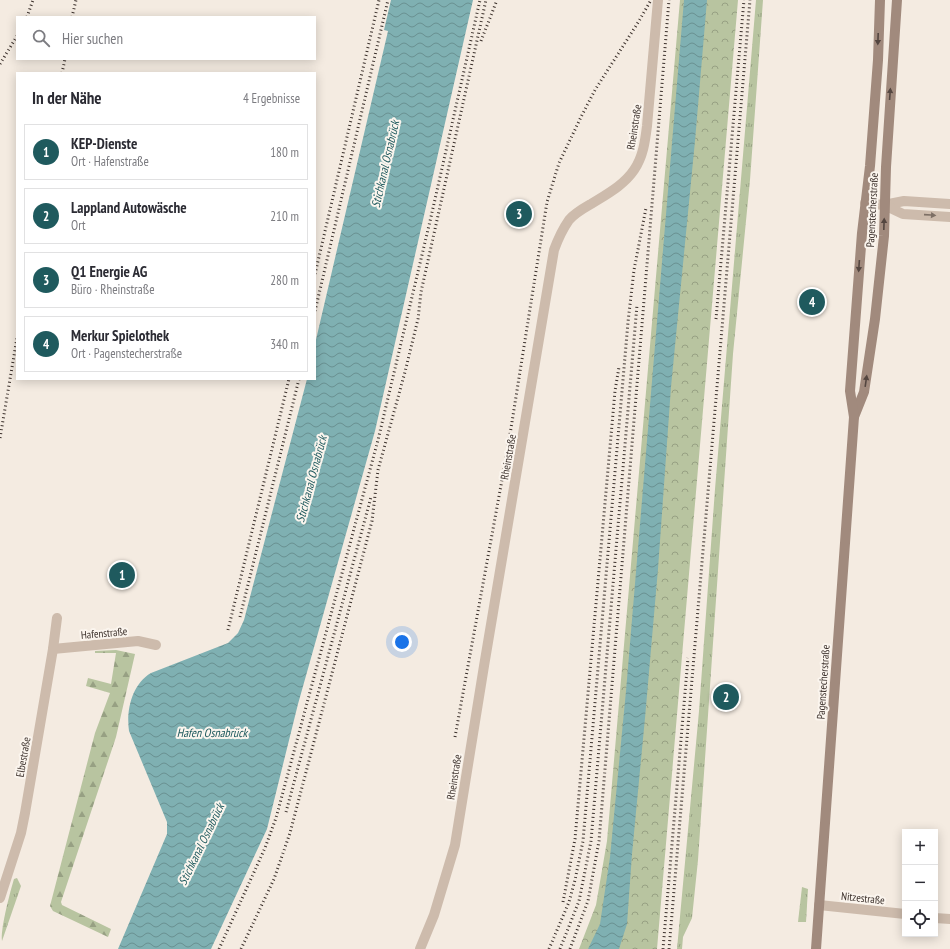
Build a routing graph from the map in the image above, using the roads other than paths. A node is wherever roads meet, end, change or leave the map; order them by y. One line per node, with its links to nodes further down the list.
1 (658, 0): 17 (street, Rheinstraße)
2 (880, 0): 4 (main road, Pagenstecherstraße, one-way to 4)
3 (897, 0): 6 (main road, Pagenstecherstraße, one-way to 3)
4 (865, 203): 6 (street); 8 (main road, Pagenstecherstraße, one-way to 8)
5 (950, 204): 6 (street)
6 (884, 205): 7 (street, one-way to 7); 8 (main road, Pagenstecherstraße, one-way to 6)
7 (950, 217)
8 (854, 417): 13 (main road, Pagenstecherstraße)
9 (57, 618): 11 (street, Elbestraße)
10 (156, 645): 11 (street, Hafenstraße)
11 (53, 650): 12 (street, Elbestraße)
12 (0, 898)
13 (819, 905): 14 (street, Nitzestraße); 18 (main road, Pagenstecherstraße)
14 (902, 914)
15 (938, 918): 16 (street)
16 (950, 919)
17 (420, 949)
18 (816, 949)

